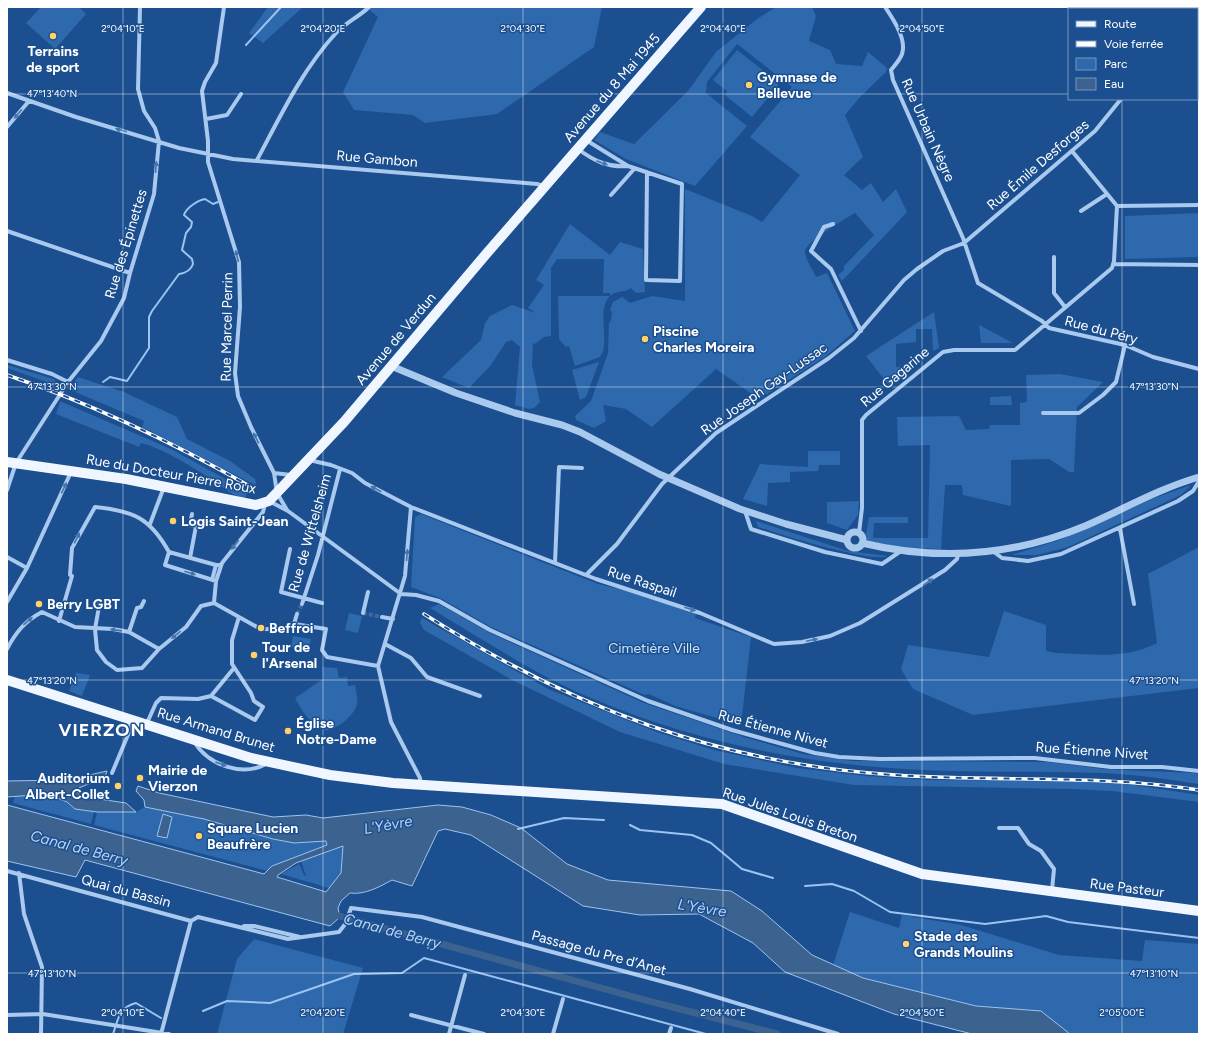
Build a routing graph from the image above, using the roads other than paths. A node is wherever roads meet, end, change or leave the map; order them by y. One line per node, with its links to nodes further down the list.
1 (140, 7): 13 (street)
2 (224, 7): 10 (street, Rue Marcel Perrin)
3 (369, 7): 17 (street)
4 (701, 7): 12 (main road, Avenue du 8 Mai 1945)
5 (885, 7): 29 (street, Rue Urbain Nègre)
6 (7, 93): 9 (street, Rue Gambon)
7 (241, 94): 10 (street)
8 (1120, 100): 15 (street, Rue Émile Desforges)
9 (30, 101): 11 (street, one-way to 11); 13 (street, Rue Gambon, one-way to 9)
10 (206, 119): 16 (street, Rue Marcel Perrin)
11 (7, 127)
12 (586, 140): 14 (main road, Avenue du 8 Mai 1945); 18 (street)
13 (159, 141): 16 (street, Rue Gambon); 33 (street, Rue des Épinettes, one-way to 13)
14 (578, 149): 18 (street, one-way to 18); 21 (main road, Avenue du 8 Mai 1945)
15 (1072, 151): 22 (street); 29 (street, Rue Émile Desforges)
16 (207, 154): 17 (street, Rue Gambon); 48 (street, Rue Marcel Perrin, one-way to 16)
17 (257, 160): 21 (street, Rue Gambon)
18 (628, 166): 19 (street)
19 (634, 168): 20 (street); 23 (street)
20 (647, 172): 20 (street)
21 (545, 188): 39 (main road, Avenue de Verdun)
22 (1108, 194): 25 (street); 26 (street)
23 (611, 195)
24 (1199, 205): 25 (street)
25 (1116, 206): 31 (street)
26 (1081, 211)
27 (833, 224): 36 (street)
28 (7, 231): 33 (street)
29 (964, 243): 35 (street, Rue du Péry); 36 (street, Rue Joseph Gay-Lussac)
30 (1054, 257): 34 (street)
31 (1113, 264): 32 (street); 34 (street, Rue Gagarine)
32 (1199, 265)
33 (130, 273): 41 (street, Rue des Épinettes)
34 (1065, 307): 35 (street, Rue Gagarine)
35 (1046, 324): 37 (street, Rue du Péry); 63 (street, Rue Gagarine)
36 (861, 331): 51 (street, Rue Joseph Gay-Lussac)
37 (1125, 345): 40 (street, Rue du Péry); 42 (street)
38 (7, 360): 41 (street)
39 (392, 366): 43 (main road, Avenue de Verdun); 51 (street)
40 (1199, 369)
41 (68, 382): 44 (street, Rue des Épinettes)
42 (1043, 413)
43 (309, 460): 46 (street, Rue Raspail); 49 (main road, Avenue de Verdun)
44 (12, 462): 47 (main road, Rue du Docteur Pierre Roux); 54 (street, Rue des Épinettes)
45 (582, 468): 74 (street)
46 (340, 469): 57 (street, Rue Raspail, one-way to 46); 64 (street, Rue de Wittelsheim)
47 (71, 472): 53 (main road, Rue du Docteur Pierre Roux); 76 (street, one-way to 47)
48 (274, 473): 49 (street); 55 (street, Rue Marcel Perrin)
49 (294, 476): 55 (main road, Avenue de Verdun)
50 (1199, 477): 70 (street)
51 (668, 478): 58 (street); 77 (street, Rue Joseph Gay-Lussac)
52 (1199, 481): 62 (street)
53 (164, 487): 56 (main road, Rue du Docteur Pierre Roux); 61 (street)
54 (7, 490)
55 (277, 493): 56 (main road, Avenue de Verdun); 59 (street)
56 (267, 502): 59 (street); 75 (street, one-way to 75)
57 (411, 507): 74 (street, Rue Raspail); 80 (street, one-way to 57)
58 (745, 510): 65 (street); 68 (street)
59 (288, 511): 64 (street)
60 (192, 514): 73 (street)
61 (150, 524): 69 (street); 94 (street, one-way to 61)
62 (1120, 529): 70 (street); 88 (street)
63 (859, 533): 65 (street); 66 (street)
64 (322, 536): 80 (street); 81 (street, Rue de Wittelsheim)
65 (847, 540): 66 (street)
66 (862, 544): 68 (street)
67 (290, 549): 81 (street, Rue de Wittelsheim)
68 (901, 551): 71 (street)
69 (169, 552): 73 (street); 78 (street, one-way to 78)
70 (994, 552): 71 (street)
71 (958, 554): 77 (street, Rue Raspail, one-way to 71)
72 (7, 557): 76 (street)
73 (190, 558): 75 (street)
74 (555, 563): 77 (street, Rue Raspail)
75 (218, 565): 78 (street)
76 (27, 568): 84 (street)
77 (586, 575)
78 (214, 581): 85 (street)
79 (368, 592): 89 (street)
80 (401, 594): 93 (street); 112 (street, Rue Étienne Nivet)
81 (304, 598): 86 (street); 87 (street, Rue de Wittelsheim)
82 (100, 601): 97 (street)
83 (144, 601): 99 (street)
84 (7, 602)
85 (214, 603): 92 (street); 102 (street, one-way to 102)
86 (322, 603)
87 (302, 604)
88 (1134, 604)
89 (363, 613)
90 (297, 614): 95 (street, Rue de Wittelsheim)
91 (382, 616): 93 (street)
92 (239, 617): 96 (street); 104 (street)
93 (393, 618): 100 (street)
94 (59, 620): 97 (street); 101 (street, one-way to 94)
95 (294, 624): 98 (street); 103 (street)
96 (257, 627)
97 (95, 629): 99 (street, one-way to 97); 102 (street)
98 (265, 629)
99 (129, 632): 102 (street)
100 (385, 644): 103 (street); 107 (street)
101 (7, 649)
102 (159, 649)
103 (378, 666): 114 (street)
104 (234, 668): 106 (street); 106 (street)
105 (7, 683): 108 (main road, Rue Armand Brunet)
106 (211, 696): 109 (street)
107 (480, 696)
108 (129, 719): 109 (main road, Rue Armand Brunet); 113 (street)
109 (147, 723): 110 (main road, Rue Armand Brunet)
110 (193, 738): 111 (main road, Rue Armand Brunet); 111 (street, one-way to 111)
111 (268, 762): 114 (main road, Rue Armand Brunet)
112 (1199, 771)
113 (112, 773)
114 (420, 785): 118 (main road, Rue Jules Louis Breton)
115 (999, 828): 118 (street)
116 (7, 871): 117 (street, Quai du Bassin)
117 (19, 873): 120 (street, Quai du Bassin); 124 (street)
118 (1052, 892): 119 (main road, Rue Pasteur)
119 (1199, 911)
120 (191, 921): 121 (street, Quai du Bassin); 129 (street)
121 (346, 923): 136 (street, Passage du Pre d’Anet)
122 (465, 975): 127 (street)
123 (563, 999): 134 (street)
124 (43, 1014): 125 (street); 129 (street); 130 (street)
125 (7, 1015)
126 (411, 1015): 127 (street)
127 (451, 1025): 132 (street); 133 (street)
128 (671, 1028): 135 (street)
129 (161, 1033): 131 (street)
130 (41, 1034)
131 (169, 1034)
132 (449, 1034)
133 (484, 1034)
134 (553, 1034)
135 (669, 1034)
136 (838, 1034)

